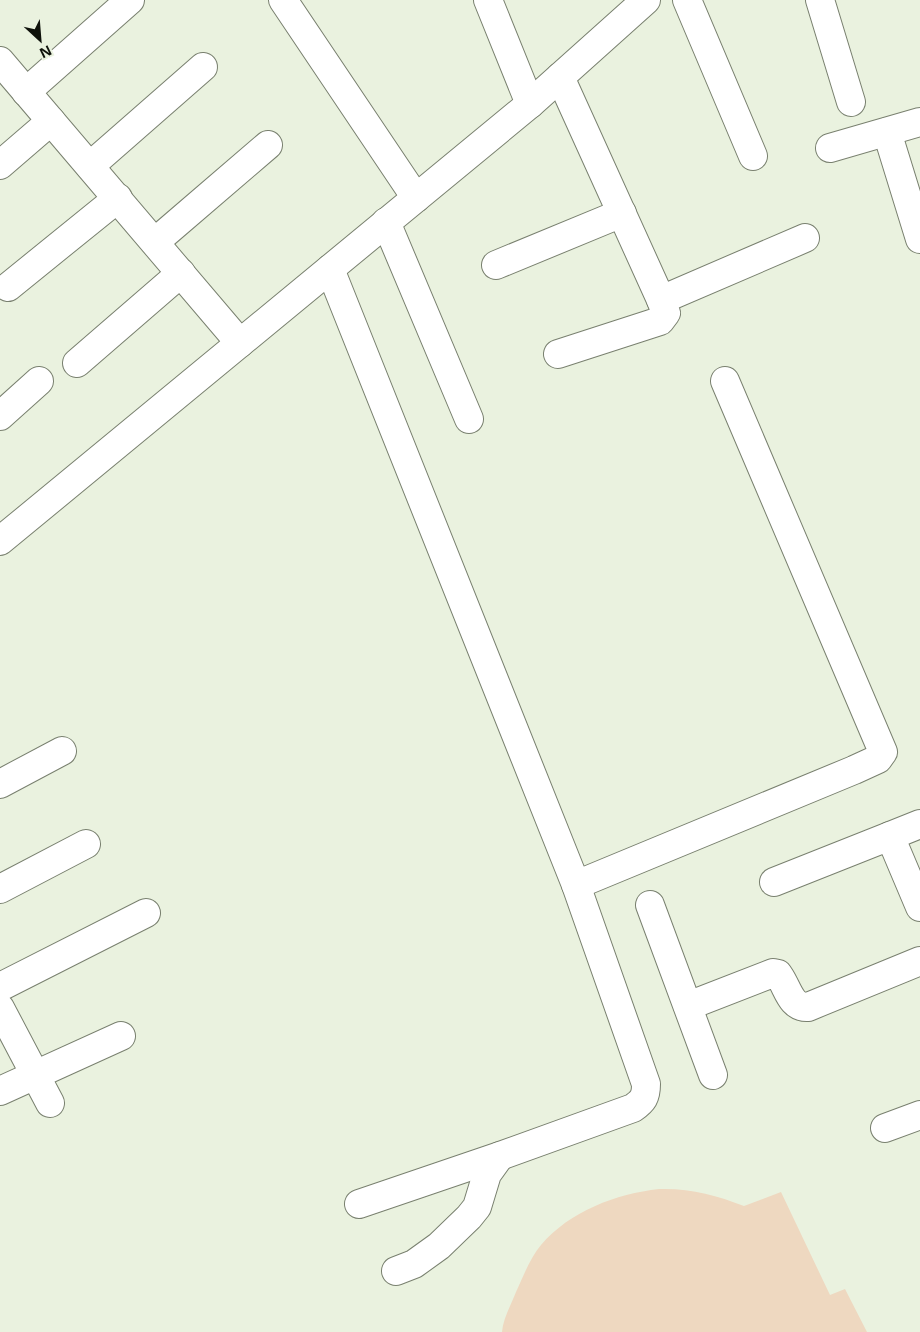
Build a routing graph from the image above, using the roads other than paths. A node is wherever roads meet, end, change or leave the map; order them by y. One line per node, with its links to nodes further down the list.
1 (130, 0): 10 (street)
2 (283, 0): 22 (street)
3 (488, 0): 12 (street)
4 (646, 0): 9 (street)
5 (687, 0): 18 (street)
6 (820, 0): 11 (street)
7 (0, 61): 10 (street)
8 (203, 67): 20 (street)
9 (560, 77): 12 (street); 23 (street)
10 (26, 92): 13 (street)
11 (851, 102)
12 (530, 104): 22 (street)
13 (51, 121): 19 (street); 20 (street)
14 (920, 122): 15 (street)
15 (887, 132): 17 (street); 26 (street)
16 (268, 146): 27 (street)
17 (830, 148)
18 (753, 156)
19 (0, 165)
20 (90, 166): 21 (street)
21 (118, 198): 27 (street); 31 (street)
22 (416, 198): 24 (street)
23 (622, 213): 28 (street); 32 (street)
24 (386, 222): 29 (street); 39 (street)
25 (805, 238): 32 (street)
26 (920, 239)
27 (155, 242): 30 (street)
28 (496, 265)
29 (330, 269): 33 (street); 47 (street)
30 (181, 273): 33 (street); 35 (street)
31 (8, 287)
32 (661, 300): 34 (street)
33 (240, 343): 40 (street)
34 (558, 354)
35 (78, 363)
36 (726, 380): 47 (street)
37 (39, 381): 38 (street)
38 (0, 416)
39 (469, 419)
40 (0, 541)
41 (62, 751): 42 (street)
42 (0, 784)
43 (920, 824): 44 (street)
44 (890, 836): 46 (street); 50 (street)
45 (86, 844): 48 (street)
46 (774, 882)
47 (576, 885): 63 (street)
48 (0, 889)
49 (650, 906): 54 (street)
50 (920, 907)
51 (146, 913): 53 (street)
52 (920, 962): 54 (street)
53 (0, 987)
54 (688, 1006): 57 (street)
55 (0, 1008): 58 (street)
56 (121, 1036): 58 (street)
57 (713, 1074)
58 (36, 1075): 59 (street); 60 (street)
59 (0, 1091)
60 (50, 1103)
61 (920, 1115): 62 (street)
62 (886, 1128)
63 (500, 1156): 64 (street); 65 (street)
64 (360, 1204)
65 (396, 1271)

